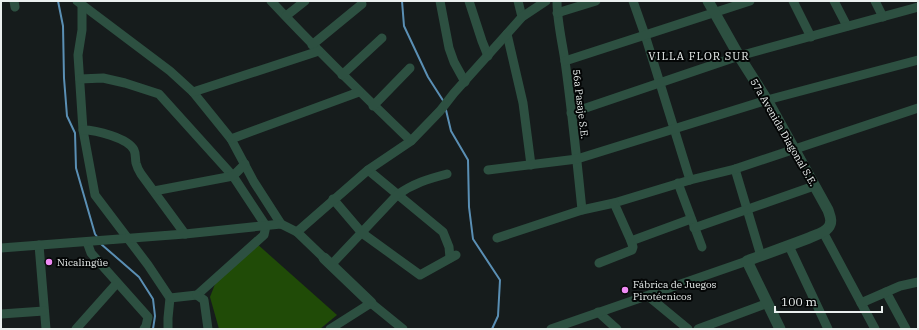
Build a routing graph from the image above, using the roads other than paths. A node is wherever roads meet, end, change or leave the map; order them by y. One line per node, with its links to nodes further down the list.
1 (271, 1): 20 (street)
2 (305, 1): 20 (street)
3 (440, 1): 36 (street)
4 (469, 1): 29 (street)
5 (518, 1): 21 (street)
6 (546, 1): 21 (street)
7 (558, 1): 18 (street, 56a Pasaje S.E.)
8 (596, 1): 18 (street)
9 (633, 1): 25 (street)
10 (708, 1): 19 (street, 57a Avenida Diagonal S.E.)
11 (750, 1): 19 (street)
12 (793, 1): 26 (street)
13 (834, 1): 23 (street)
14 (875, 1): 22 (street)
15 (80, 3): 35 (street); 38 (street)
16 (362, 4): 28 (street)
17 (916, 5): 22 (street)
18 (557, 13): 32 (street, 56a Pasaje S.E.)
19 (714, 13): 25 (street); 30 (street, 57a Avenida Diagonal S.E.)
20 (286, 16): 28 (street)
21 (522, 17): 24 (street)
22 (883, 17): 23 (street)
23 (847, 26): 26 (street)
24 (507, 34): 29 (street); 51 (street)
25 (645, 35): 32 (street); 37 (street)
26 (811, 37): 30 (street)
27 (382, 38): 34 (street)
28 (315, 48): 34 (street); 38 (street)
29 (488, 56): 36 (street)
30 (739, 56): 37 (street); 40 (street, 57a Avenida Diagonal S.E.)
31 (918, 60): 40 (street)
32 (565, 61): 43 (street, 56a Pasaje S.E.)
33 (410, 68): 41 (street)
34 (342, 75): 39 (street)
35 (80, 79): 45 (street); 56 (street)
36 (465, 82): 47 (street)
37 (659, 82): 43 (street); 44 (street)
38 (193, 92): 46 (street)
39 (359, 92): 41 (street); 46 (street)
40 (768, 100): 44 (street); 48 (street, 57a Avenida Diagonal S.E.)
41 (373, 106): 47 (street)
42 (918, 108): 48 (street)
43 (571, 113): 49 (street, 56a Pasaje S.E.)
44 (673, 129): 49 (street); 57 (street)
45 (83, 130): 60 (street); 74 (street)
46 (230, 139): 50 (street)
47 (410, 141): 53 (street)
48 (794, 148): 52 (street); 59 (street, 57a Avenida Diagonal S.E.)
49 (577, 159): 51 (street); 64 (street, 56a Pasaje S.E.)
50 (245, 164): 56 (street); 67 (street)
51 (531, 165): 54 (street)
52 (735, 168): 57 (street); 65 (street)
53 (368, 170): 61 (street); 62 (street)
54 (488, 170)
55 (447, 174): 61 (street)
56 (232, 176): 60 (street); 68 (street)
57 (690, 180): 58 (street)
58 (678, 184): 63 (street); 66 (street)
59 (814, 186): 65 (street); 70 (street, 57a Avenida Diagonal S.E.)
60 (154, 191): 72 (street)
61 (397, 195): 71 (street); 71 (street)
62 (334, 199): 69 (street); 71 (street)
63 (614, 202): 64 (street); 75 (street)
64 (582, 210): 73 (street)
65 (748, 210): 66 (street); 81 (street)
66 (693, 223): 75 (street); 79 (street)
67 (281, 224): 68 (street); 69 (street)
68 (266, 226): 72 (street); 88 (street)
69 (297, 232): 83 (street)
70 (823, 232): 78 (street); 93 (street)
71 (362, 233): 83 (street)
72 (185, 234): 74 (street)
73 (497, 238)
74 (127, 239): 76 (street); 90 (street)
75 (630, 241): 84 (street)
76 (95, 242): 77 (street); 86 (street)
77 (39, 245): 80 (street); 94 (street)
78 (789, 246): 81 (street); 110 (street)
79 (702, 247)
80 (1, 248)
81 (761, 256): 82 (street)
82 (747, 260): 89 (street); 92 (street)
83 (327, 262): 91 (street)
84 (599, 262)
85 (918, 282): 87 (street)
86 (117, 283): 99 (street); 100 (street)
87 (886, 292): 93 (street); 112 (street)
88 (197, 295): 90 (street); 102 (street)
89 (648, 296): 95 (street); 107 (street)
90 (170, 298): 101 (street)
91 (370, 303): 97 (street); 104 (street)
92 (768, 303): 108 (street); 109 (street)
93 (861, 303): 111 (street)
94 (44, 311): 96 (street); 98 (street)
95 (598, 312): 105 (street); 106 (street)
96 (1, 314)
97 (341, 325): 103 (street)
98 (46, 329)
99 (76, 329)
100 (144, 329)
101 (168, 329)
102 (208, 329)
103 (330, 329)
104 (403, 329)
105 (551, 329)
106 (617, 329)
107 (688, 329)
108 (698, 329)
109 (780, 329)
110 (828, 329)
111 (875, 329)
112 (906, 329)

